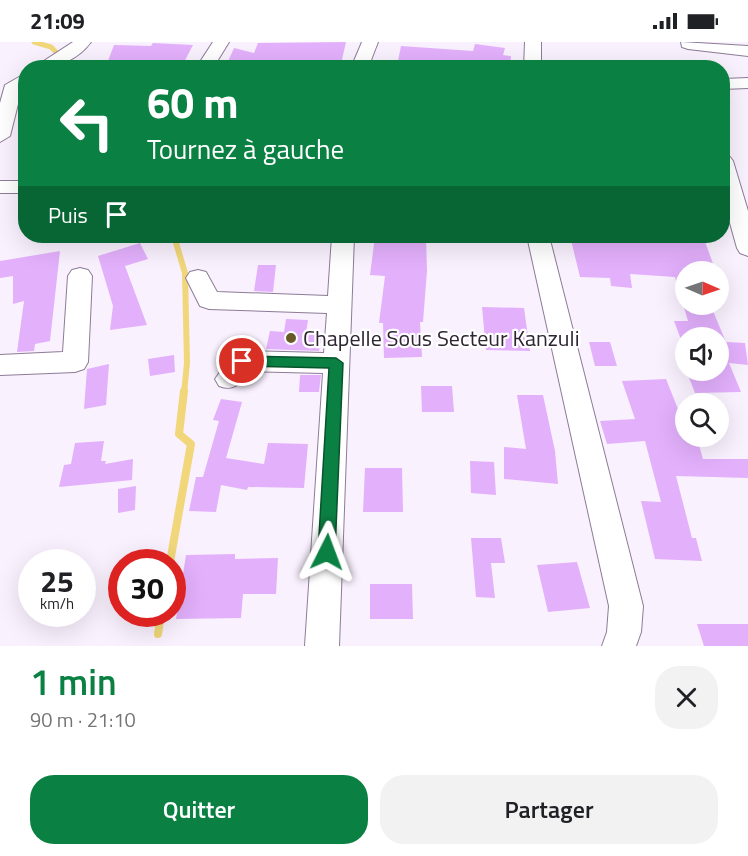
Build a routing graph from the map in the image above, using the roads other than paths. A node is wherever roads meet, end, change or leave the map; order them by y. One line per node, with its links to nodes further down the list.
1 (220, 42): 8 (street)
2 (370, 42): 9 (street)
3 (533, 42): 10 (street)
4 (78, 47): 7 (street)
5 (689, 49): 6 (street)
6 (748, 51)
7 (54, 60)
8 (209, 60)
9 (362, 60)
10 (532, 60)
11 (13, 82): 14 (street)
12 (748, 83): 13 (street)
13 (730, 84)
14 (0, 136)
15 (0, 187): 16 (street)
16 (18, 187)
17 (734, 191): 20 (street)
18 (343, 243): 23 (street)
19 (540, 243): 28 (street)
20 (748, 248)
21 (80, 276): 25 (street)
22 (198, 278): 23 (street)
23 (339, 304): 24 (street)
24 (336, 363): 26 (street); 27 (street)
25 (0, 365)
26 (228, 379)
27 (322, 646)
28 (619, 646)

